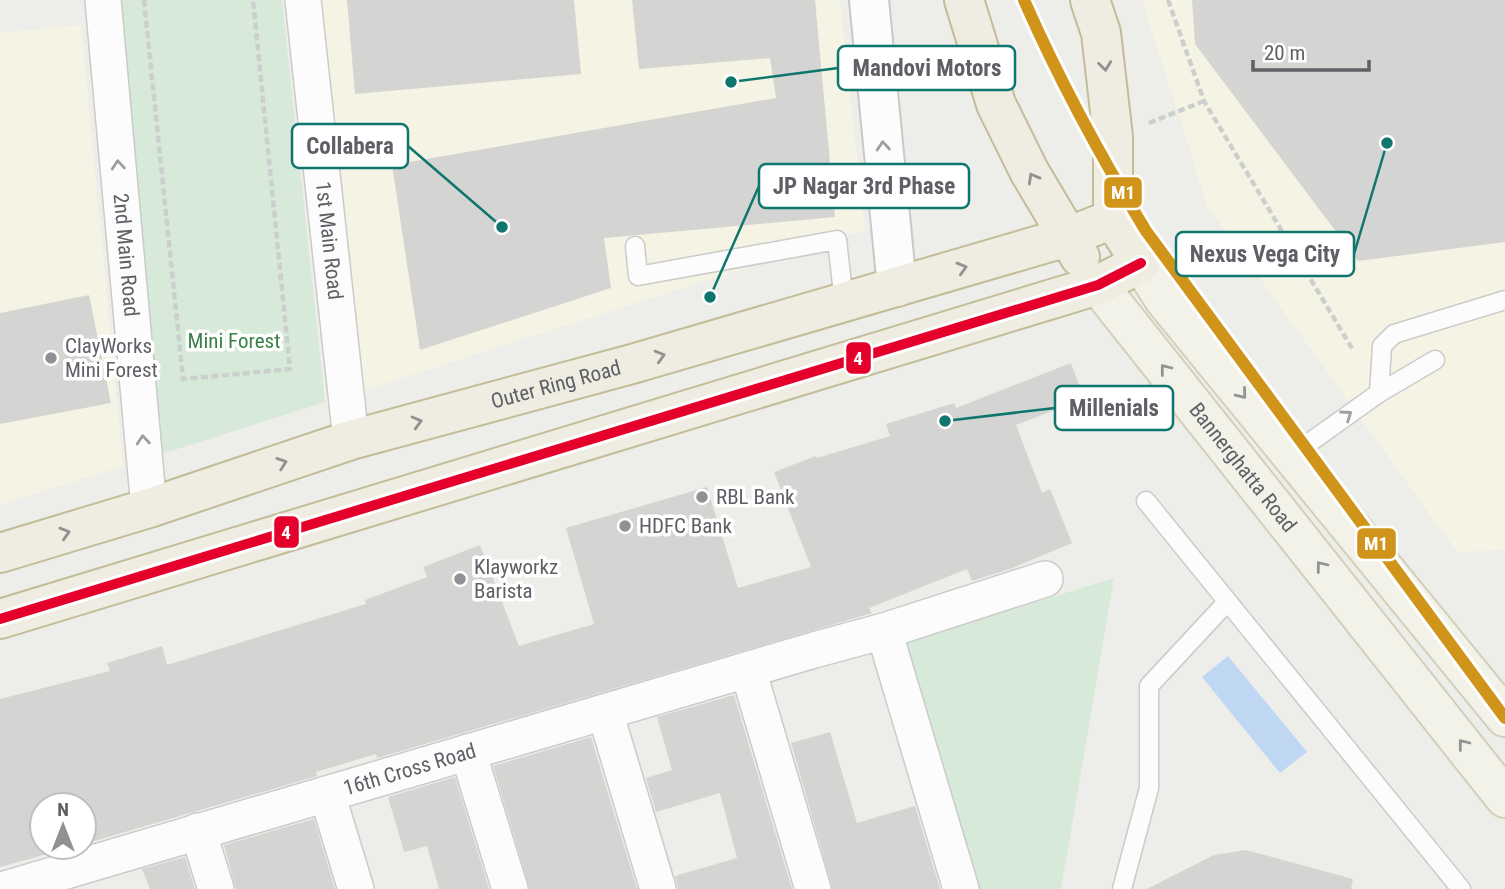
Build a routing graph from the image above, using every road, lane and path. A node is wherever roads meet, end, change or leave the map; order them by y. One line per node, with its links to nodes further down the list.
1 (103, 0): 24 (street, 2nd Main Road, one-way to 1)
2 (144, 0): 3 (path)
3 (253, 0)
4 (303, 0): 21 (street, 1st Main Road)
5 (869, 0): 16 (street, one-way to 5)
6 (964, 0): 12 (highway, Bannerghatta Road, one-way to 6)
7 (1090, 0): 10 (highway, one-way to 10)
8 (1168, 0): 9 (path)
9 (1203, 101): 10 (path); 20 (path)
10 (1114, 137): 11 (highway)
11 (1114, 219): 12 (highway, Outer Ring Road); 14 (highway)
12 (1068, 237): 15 (highway, Bannerghatta Road); 16 (highway, Outer Ring Road, one-way to 12)
13 (635, 246): 18 (lane)
14 (1140, 263): 15 (highway); 22 (main road, one-way to 22)
15 (1098, 285): 28 (highway); 35 (main road, Bannerghatta Road, one-way to 15)
16 (897, 287): 18 (highway, Outer Ring Road)
17 (1505, 300): 20 (lane)
18 (844, 302): 21 (highway, Outer Ring Road, one-way to 18)
19 (1435, 360): 20 (lane)
20 (1379, 393): 22 (lane, one-way to 20)
21 (351, 440): 24 (highway, Outer Ring Road, one-way to 21)
22 (1292, 454): 32 (main road)
23 (1146, 501): 27 (lane)
24 (149, 508): 25 (highway, Outer Ring Road, one-way to 24)
25 (0, 553)
26 (1045, 579): 29 (street, 16th Cross Road)
27 (1227, 602): 45 (lane); 46 (lane)
28 (0, 619)
29 (884, 631): 30 (street, 16th Cross Road); 44 (street)
30 (748, 670): 31 (street, 16th Cross Road); 43 (street)
31 (605, 712): 33 (street, 16th Cross Road); 42 (street)
32 (1505, 717)
33 (468, 752): 34 (street, 16th Cross Road); 41 (street)
34 (327, 794): 36 (street, 16th Cross Road); 40 (street)
35 (1505, 798)
36 (198, 831): 37 (street, 16th Cross Road); 39 (street)
37 (74, 879): 38 (street, 16th Cross Road)
38 (5, 889)
39 (216, 889)
40 (356, 889)
41 (510, 889)
42 (658, 889)
43 (813, 889)
44 (961, 889)
45 (1122, 889)
46 (1461, 889)

